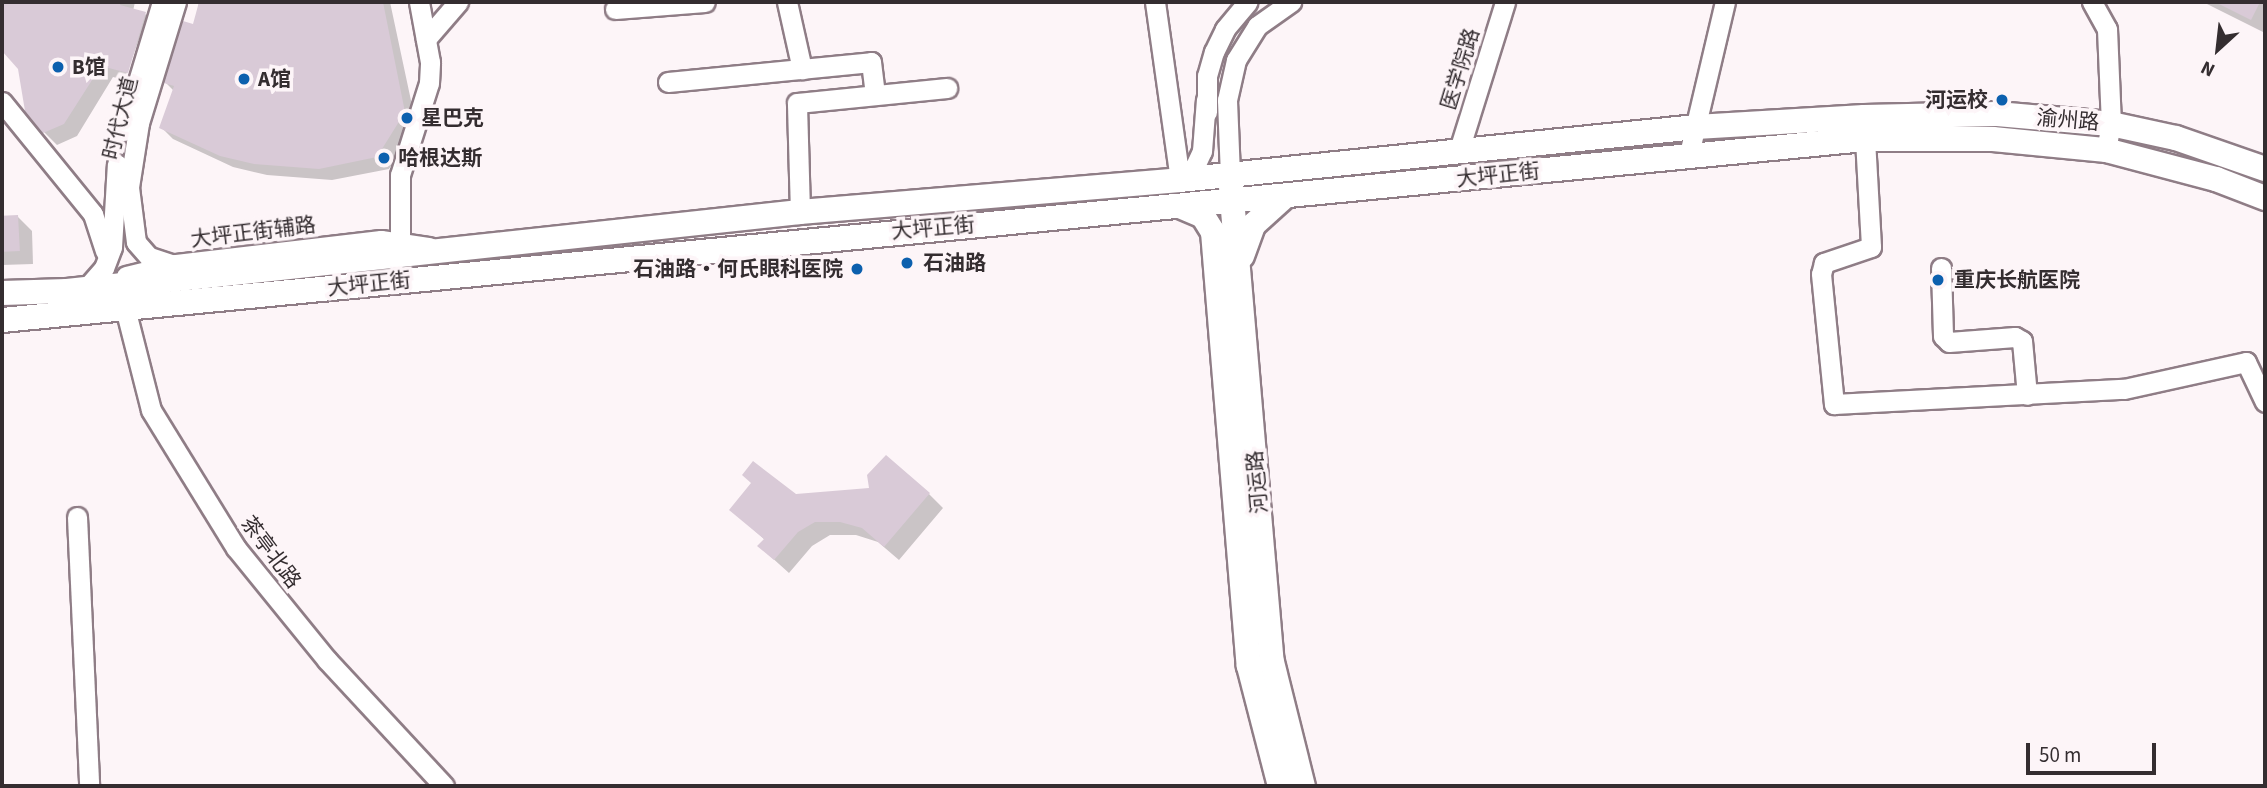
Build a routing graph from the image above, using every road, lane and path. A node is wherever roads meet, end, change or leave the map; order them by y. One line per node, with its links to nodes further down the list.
1 (162, 2): 38 (street, 时代大道)
2 (177, 2): 37 (street, 时代大道)
3 (419, 2): 14 (street)
4 (458, 2): 14 (street)
5 (705, 2): 13 (street)
6 (786, 2): 15 (street)
7 (1155, 2): 29 (street)
8 (1248, 2): 19 (street)
9 (1291, 2): 28 (street)
10 (1505, 2): 24 (street, 医学院路)
11 (1725, 2): 22 (street)
12 (2096, 4): 21 (street)
13 (615, 9)
14 (426, 38): 35 (street)
15 (802, 69): 16 (street); 18 (street)
16 (668, 82)
17 (947, 88): 18 (street)
18 (875, 95): 34 (street)
19 (1206, 99): 28 (street); 29 (street)
20 (2, 102): 38 (street)
21 (2111, 124): 23 (main road, 渝州路); 25 (street); 27 (main road, 渝州路)
22 (1696, 127): 23 (main road, 大坪正街); 24 (main road, 大坪正街); 26 (street)
23 (1865, 128): 25 (main road, 渝州路); 26 (main road, 大坪正街); 45 (street)
24 (1459, 150): 28 (main road, 大坪正街)
25 (2106, 150): 31 (main road, 渝州路)
26 (1689, 155): 30 (main road, 大坪正街)
27 (2265, 169)
28 (1221, 176): 29 (main road, 大坪正街); 32 (main road, 河运路)
29 (1180, 180): 34 (main road, 大坪正街)
30 (1284, 197): 32 (main road, 大坪正街); 40 (main road)
31 (2265, 198)
32 (1232, 203): 33 (main road, 大坪正街); 40 (main road, 河运路)
33 (1182, 207): 43 (main road, 大坪正街); 50 (main road, 河运路)
34 (800, 212): 36 (main road, 大坪正街)
35 (400, 242): 36 (street, 大坪正街辅路); 37 (street, 大坪正街辅路)
36 (447, 251): 41 (main road, 大坪正街)
37 (176, 264): 41 (street, 大坪正街辅路)
38 (104, 268): 41 (street, 时代大道)
39 (1941, 268): 45 (street)
40 (1239, 274): 51 (main road, 河运路)
41 (78, 288): 42 (main road, 大坪正街)
42 (2, 293)
43 (125, 308): 44 (main road, 大坪正街); 49 (street, 茶亭北路)
44 (2, 320)
45 (2026, 395): 46 (street)
46 (2265, 402)
47 (77, 517): 48 (street)
48 (89, 786)
49 (444, 786)
50 (1280, 786)
51 (1303, 786)

